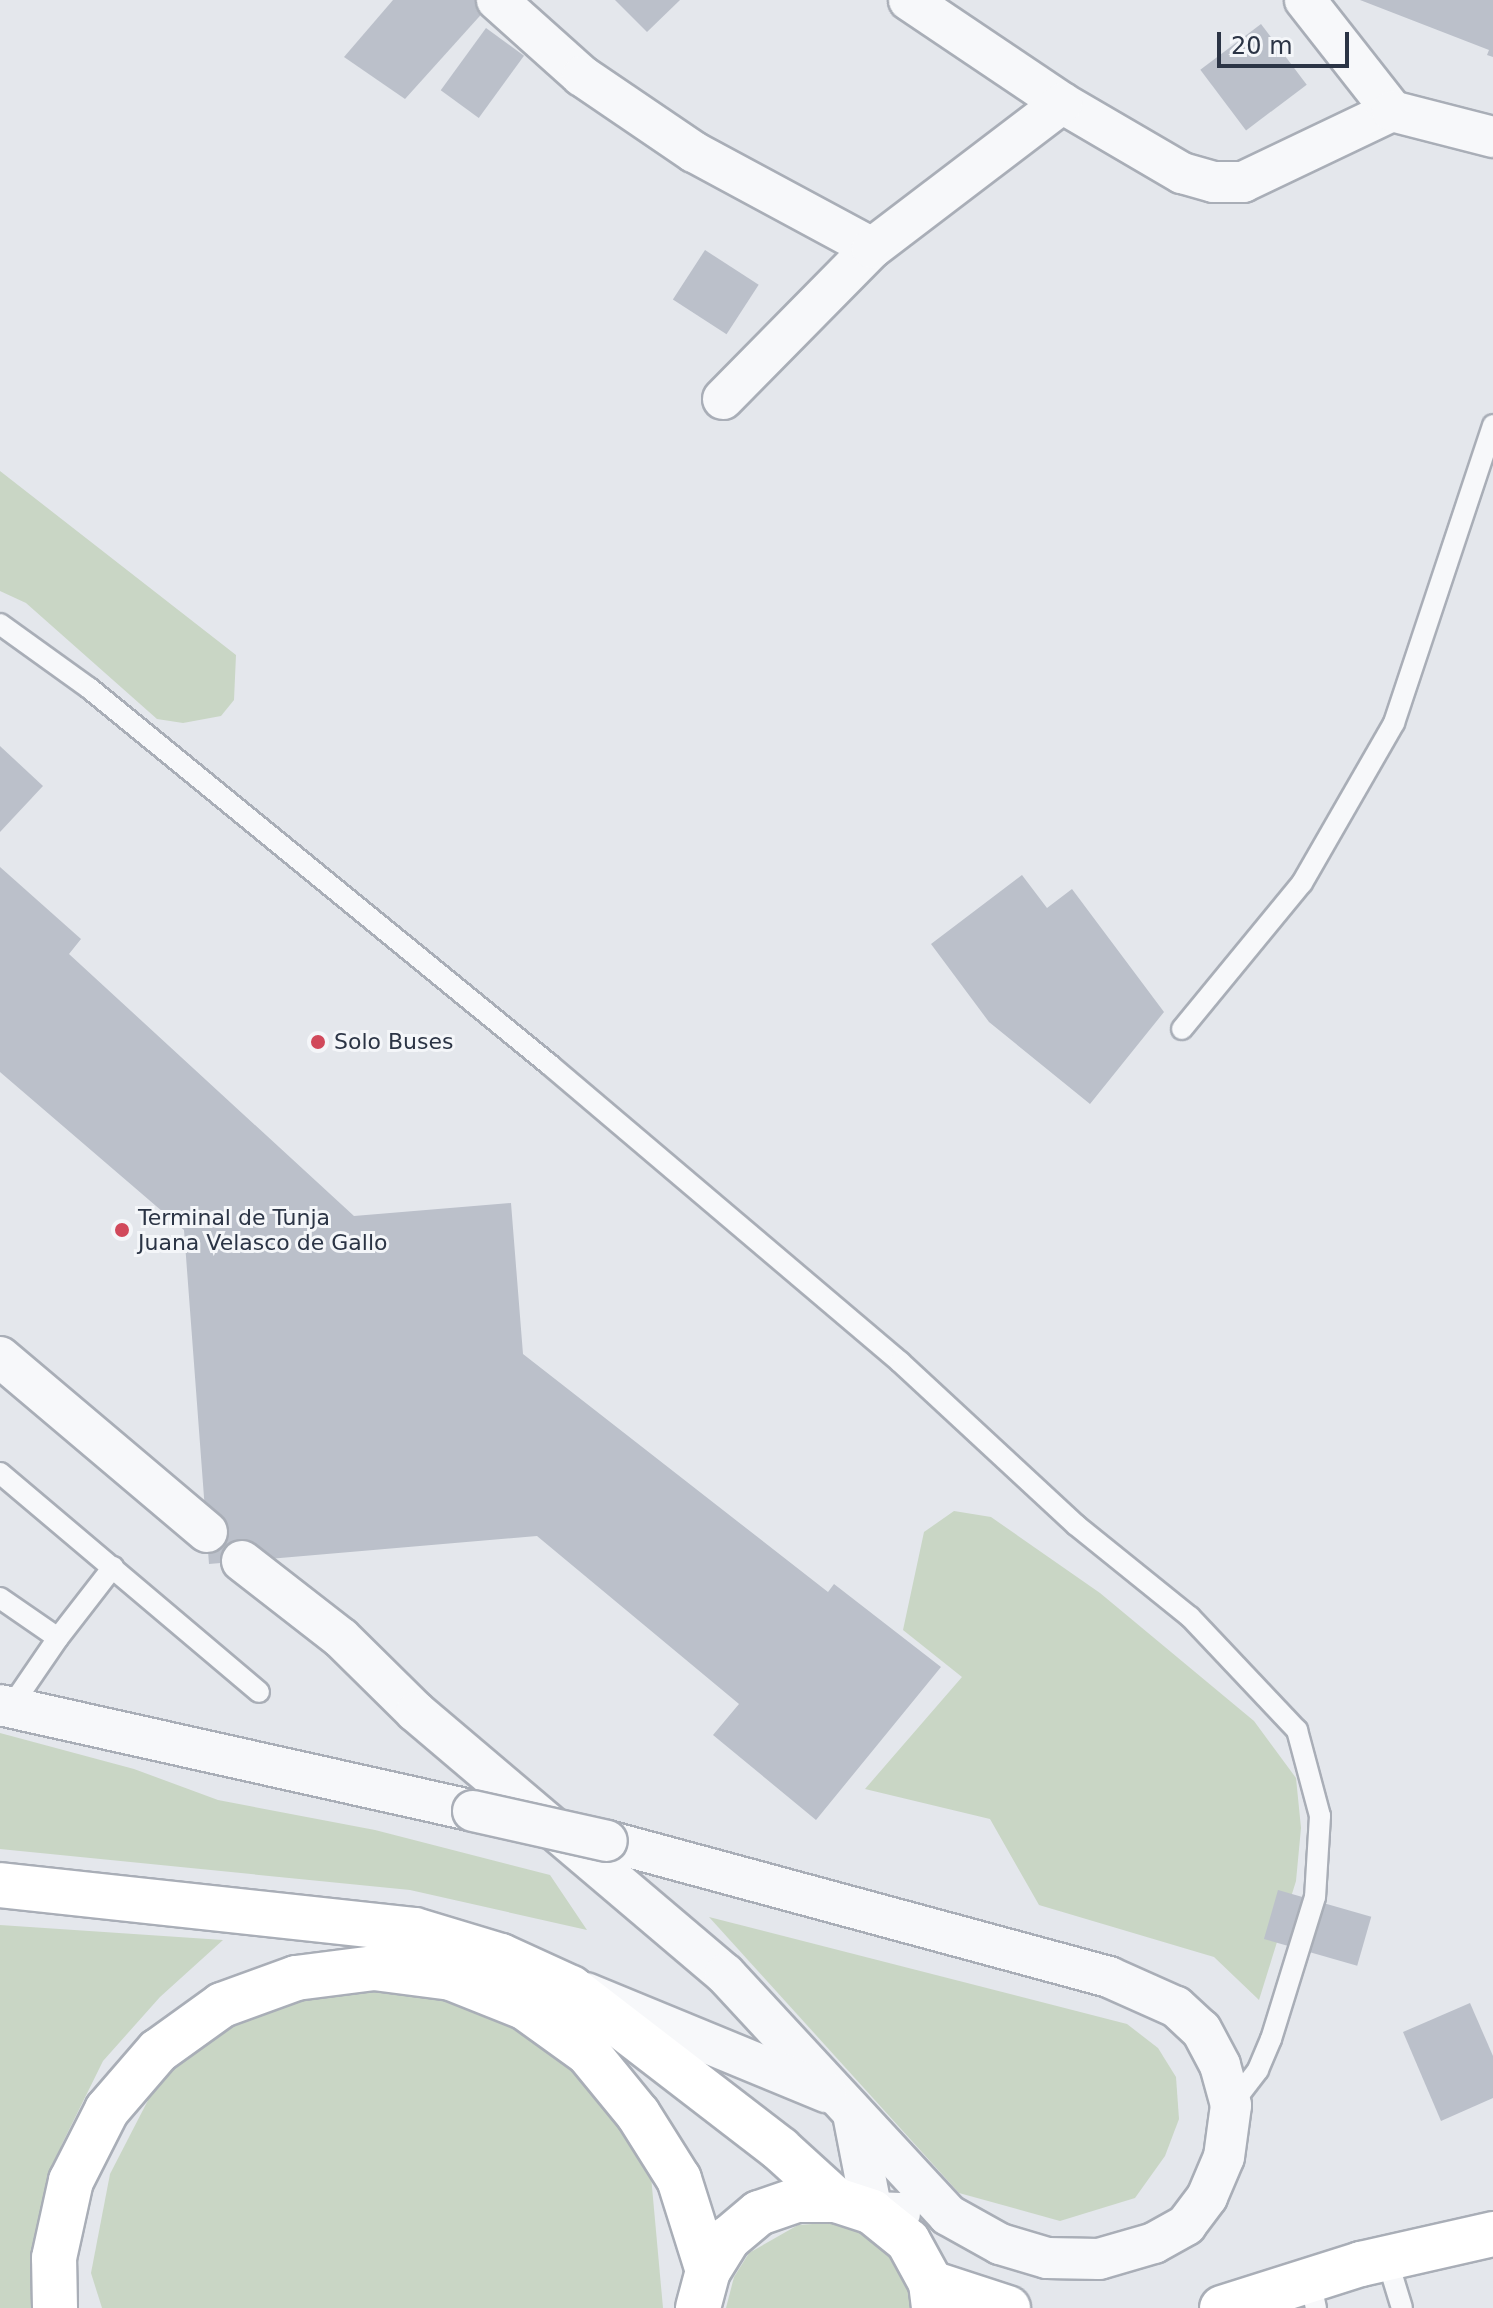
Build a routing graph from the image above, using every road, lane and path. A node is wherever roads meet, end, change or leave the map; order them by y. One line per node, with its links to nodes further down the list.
1 (497, 0): 7 (street)
2 (909, 0): 4 (street)
3 (1305, 0): 5 (street)
4 (1062, 103): 5 (street); 7 (street)
5 (1392, 111): 6 (street)
6 (1493, 137)
7 (872, 248): 8 (street)
8 (723, 399)
9 (1493, 425): 11 (lane)
10 (0, 624): 24 (lane)
11 (1182, 1029)
12 (0, 1357): 14 (street)
13 (0, 1473): 16 (lane)
14 (207, 1532)
15 (242, 1561): 23 (street)
16 (113, 1567): 18 (lane); 19 (lane)
17 (0, 1598): 18 (lane)
18 (58, 1638): 20 (lane)
19 (259, 1692)
20 (5, 1707): 24 (street, bridge)
21 (0, 1885): 22 (main road)
22 (571, 1988): 23 (street); 25 (main road)
23 (845, 2105): 25 (street); 26 (street)
24 (1231, 2105): 26 (street)
25 (854, 2206): 26 (street); 29 (main road); 30 (main road)
26 (948, 2215)
27 (1493, 2234): 28 (main road)
28 (1387, 2259): 31 (main road); 35 (lane)
29 (703, 2290): 32 (main road)
30 (932, 2296): 33 (main road)
31 (1288, 2297): 34 (main road)
32 (55, 2308)
33 (1008, 2308)
34 (1222, 2308)
35 (1402, 2308)

